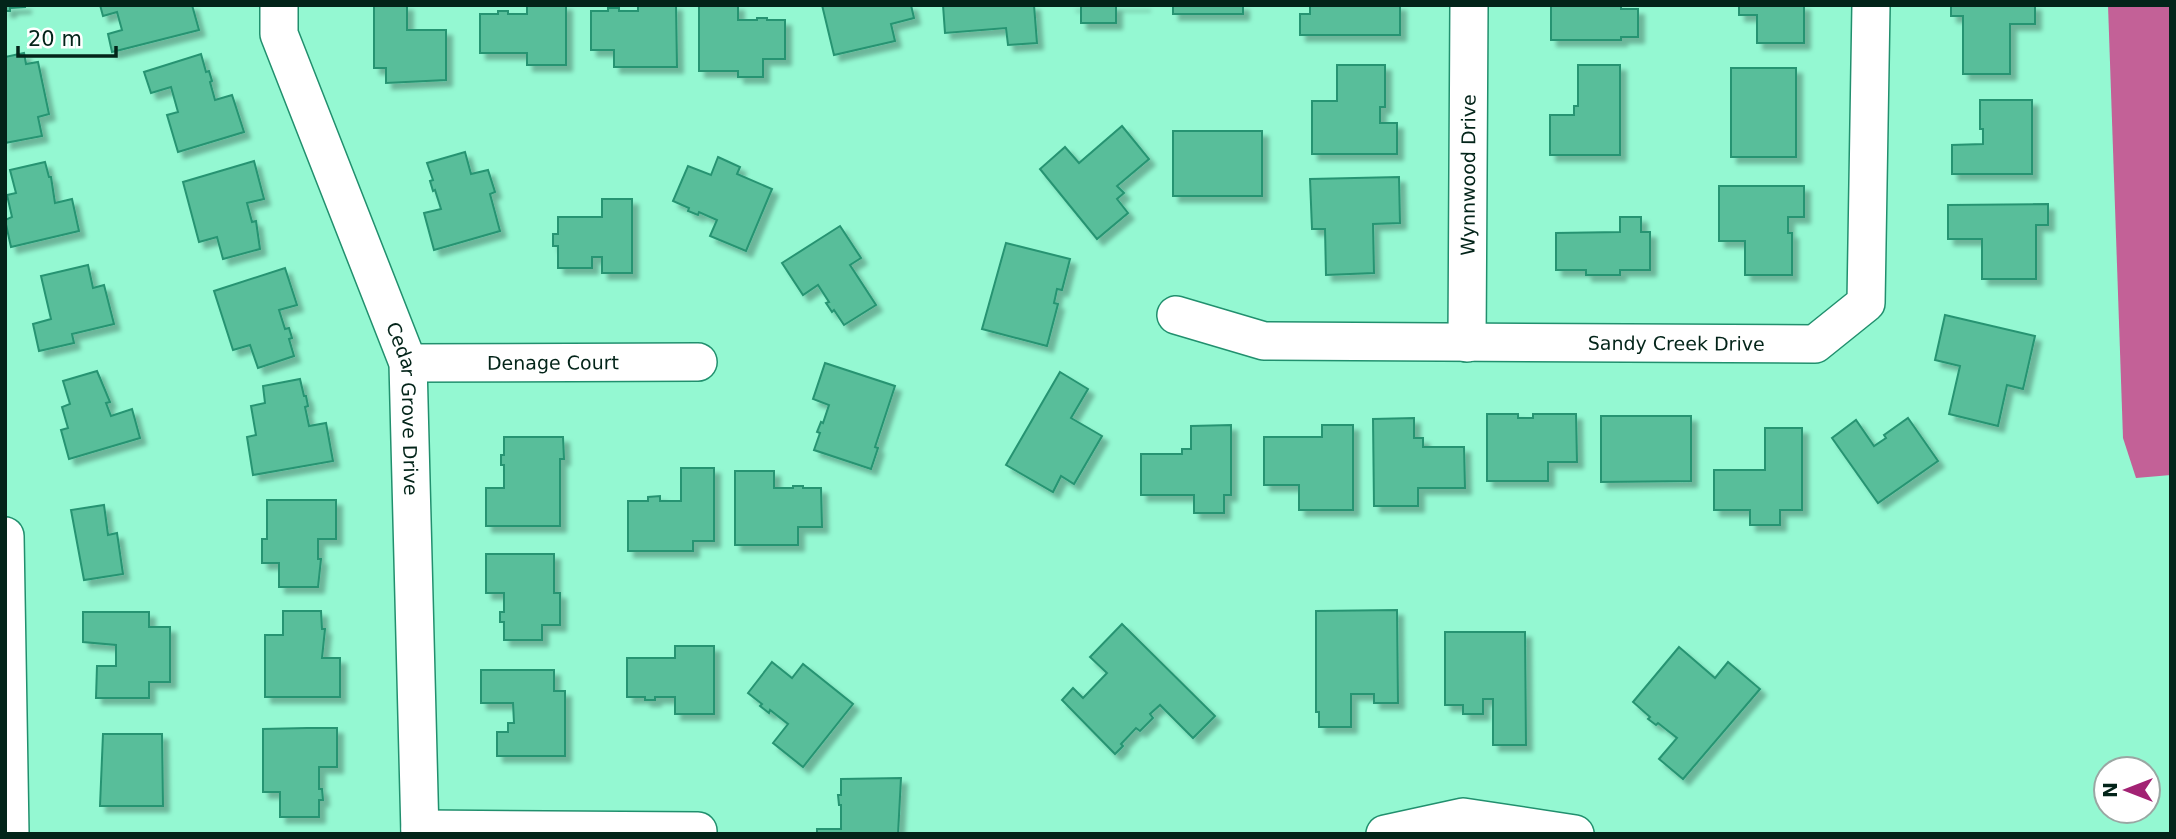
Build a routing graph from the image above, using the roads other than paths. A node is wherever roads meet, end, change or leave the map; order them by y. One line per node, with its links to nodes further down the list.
1 (279, 5): 7 (street, Cedar Grove Drive)
2 (1469, 5): 5 (street, Wynnwood Drive)
3 (1871, 5): 5 (street, Sandy Creek Drive)
4 (1176, 315): 5 (street, Sandy Creek Drive)
5 (1467, 344)
6 (698, 362): 7 (street, Denage Court)
7 (408, 363): 10 (street, Cedar Grove Drive)
8 (5, 536): 11 (street)
9 (698, 831): 10 (street)
10 (420, 832)
11 (10, 834)
12 (1385, 834): 13 (street)
13 (1575, 834)

